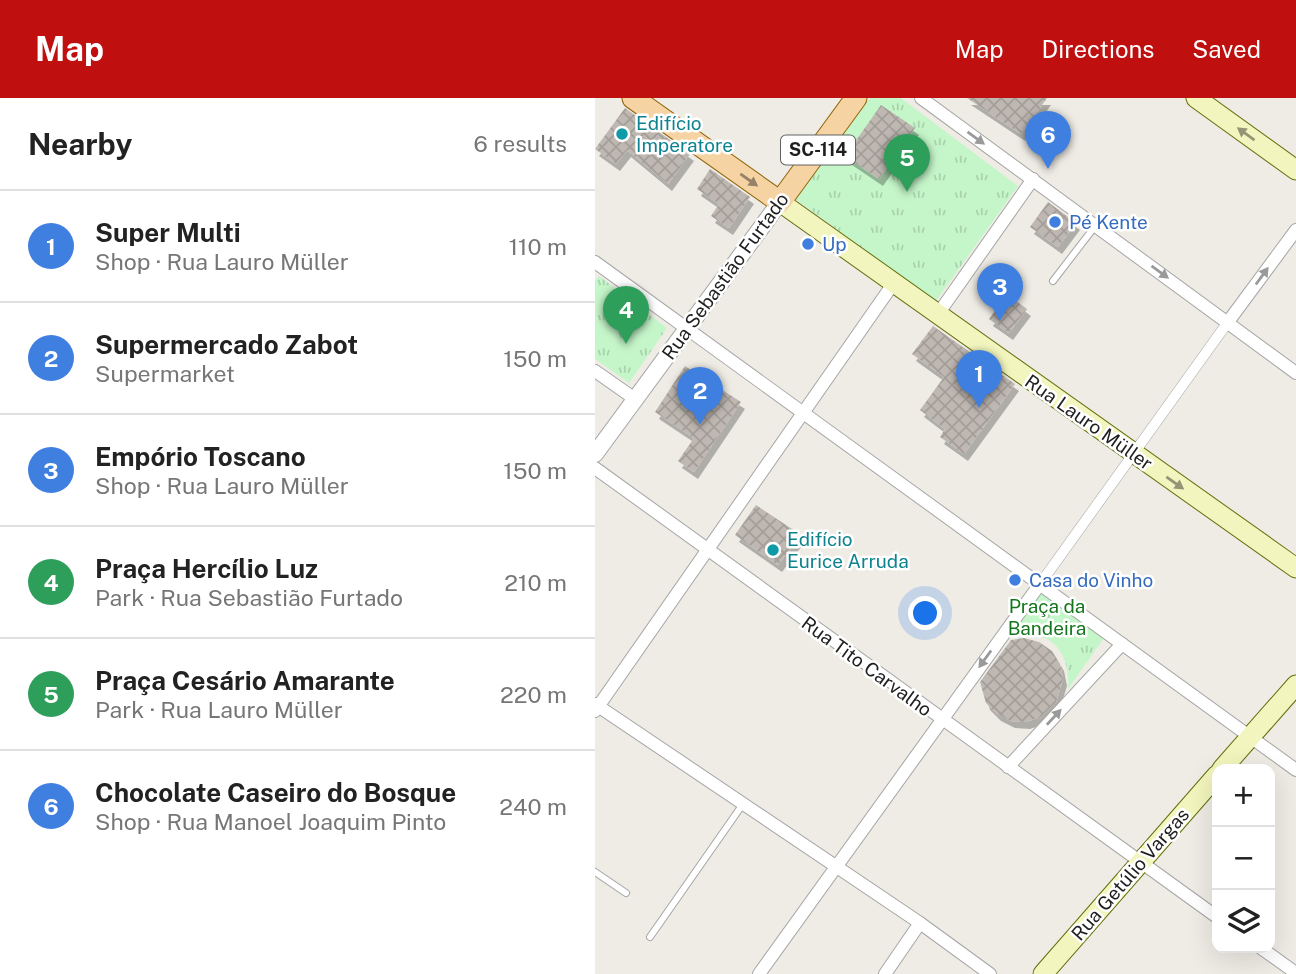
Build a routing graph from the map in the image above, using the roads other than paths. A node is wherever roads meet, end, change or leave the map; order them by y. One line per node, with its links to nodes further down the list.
1 (633, 98): 7 (main road, one-way to 7)
2 (856, 98): 7 (main road, Rua Sebastião Furtado / SC-114)
3 (921, 98): 6 (street, one-way to 6)
4 (1196, 98): 5 (main road, one-way to 4)
5 (1296, 170)
6 (1033, 179): 8 (street); 13 (street)
7 (780, 202): 12 (main road, Rua Lauro Müller); 15 (street, Rua Sebastião Furtado / SC-114)
8 (1096, 225): 11 (lane); 14 (street, one-way to 14)
9 (1296, 230): 14 (street, one-way to 9)
10 (597, 266): 15 (street)
11 (1053, 281)
12 (893, 284): 13 (main road, Rua Lauro Müller); 19 (street)
13 (938, 314): 20 (main road, Rua Lauro Müller)
14 (1228, 322): 17 (street); 20 (street)
15 (687, 329): 18 (street, Rua Sebastião Furtado / SC-114); 19 (street)
16 (595, 371): 18 (street)
17 (1296, 373)
18 (635, 398): 21 (street, Rua Sebastião Furtado / SC-114)
19 (804, 411): 23 (street); 25 (street)
20 (1132, 452): 24 (main road, Rua Lauro Müller, one-way to 24); 25 (street)
21 (595, 454)
22 (595, 468): 23 (street, Rua Tito Carvalho)
23 (708, 550): 28 (street); 29 (street, Rua Tito Carvalho)
24 (1296, 568)
25 (1040, 584): 26 (street); 29 (street, one-way to 29)
26 (1122, 644): 30 (street); 32 (street, one-way to 26)
27 (1296, 685): 30 (main road)
28 (596, 707): 35 (street)
29 (940, 720): 32 (street, Rua Tito Carvalho); 37 (street)
30 (1250, 737): 31 (main road); 33 (street)
31 (1226, 764)
32 (1008, 767): 36 (street, Rua Tito Carvalho)
33 (1296, 770)
34 (1212, 781): 36 (main road, Rua Getúlio Vargas)
35 (743, 804): 37 (street); 42 (lane)
36 (1141, 862): 40 (street, Rua Tito Carvalho); 48 (main road, Rua Getúlio Vargas)
37 (837, 867): 41 (street); 45 (street)
38 (595, 872): 39 (lane)
39 (626, 893)
40 (1212, 913)
41 (921, 923): 46 (street); 47 (street)
42 (650, 937)
43 (1268, 953): 44 (street)
44 (1296, 973)
45 (759, 974)
46 (885, 974)
47 (990, 974)
48 (1043, 974)

